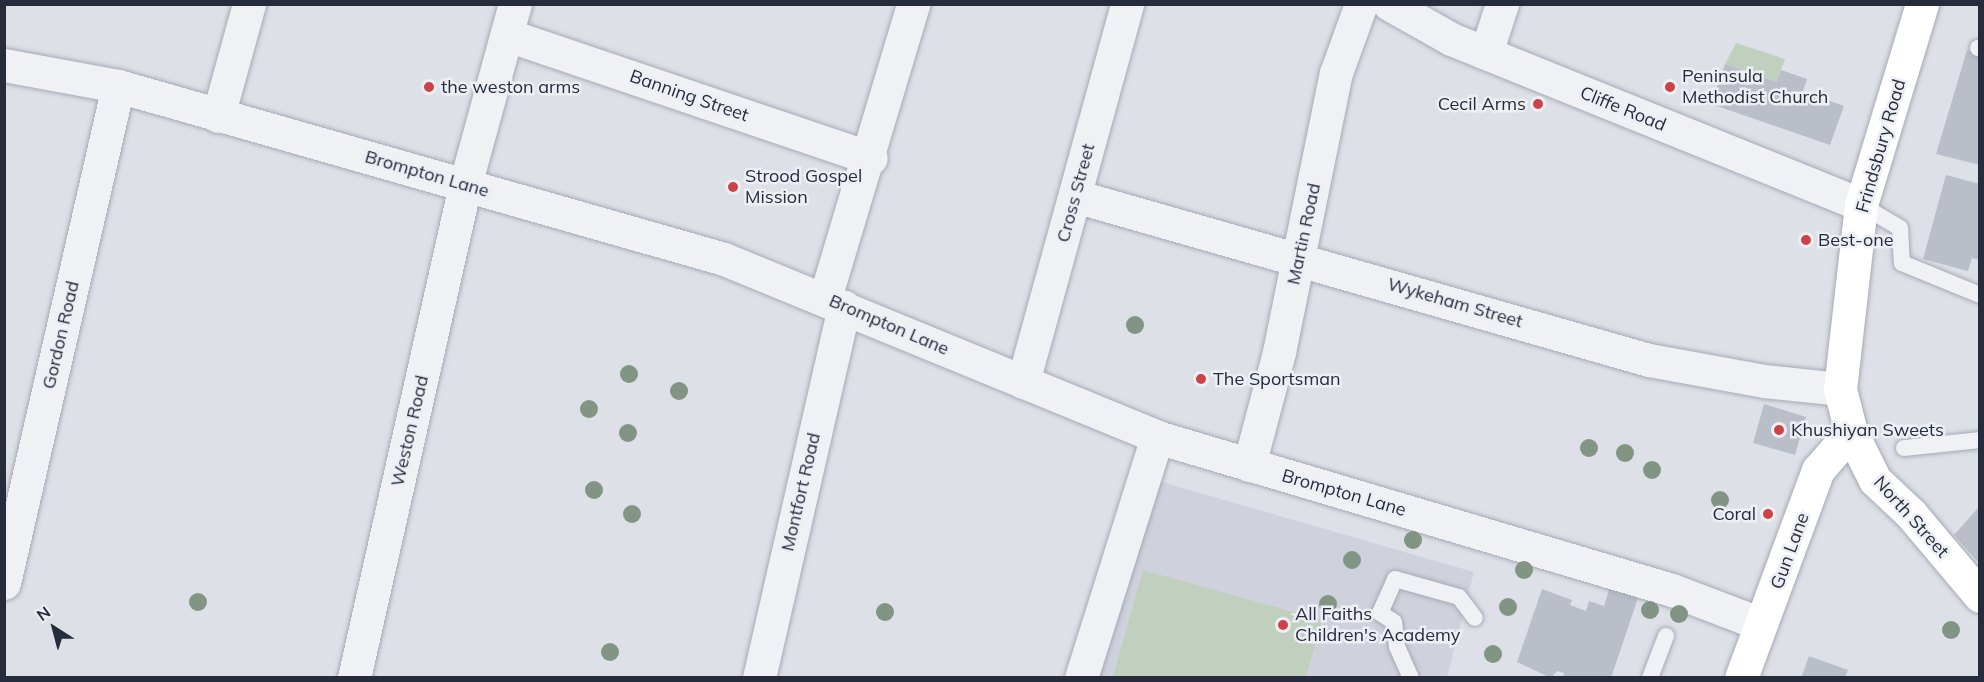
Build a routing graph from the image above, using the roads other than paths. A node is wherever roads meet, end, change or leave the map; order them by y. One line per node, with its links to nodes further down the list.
1 (249, 4): 12 (street)
2 (914, 4): 13 (street, Montfort Road)
3 (1127, 4): 15 (street, Cross Street)
4 (1361, 4): 17 (street, Martin Road)
5 (1389, 4): 9 (street, Cliffe Road)
6 (1502, 4): 9 (street)
7 (1922, 4): 16 (main road, Frindsbury Road)
8 (511, 20): 13 (street, Banning Street); 14 (street, Weston Road)
9 (1486, 53): 16 (street, Cliffe Road)
10 (4, 65): 11 (street, Brompton Lane)
11 (118, 87): 12 (street, Brompton Lane); 27 (street, Gordon Road)
12 (218, 116): 14 (street, Brompton Lane)
13 (871, 158): 19 (street, Montfort Road)
14 (465, 185): 19 (street, Brompton Lane); 32 (street, Weston Road)
15 (1075, 196): 17 (street, Wykeham Street); 20 (street, Cross Street)
16 (1861, 205): 18 (lane); 21 (main road, Frindsbury Road)
17 (1299, 258): 21 (street, Wykeham Street); 26 (street, Martin Road)
18 (1980, 295)
19 (834, 303): 20 (street, Brompton Lane); 33 (street, Montfort Road)
20 (1023, 382): 23 (street, Brompton Lane)
21 (1840, 388): 22 (main road, Frindsbury Road)
22 (1851, 432): 28 (main road, North Street); 30 (main road, Gun Lane)
23 (1156, 437): 26 (street, Brompton Lane); 34 (street)
24 (1980, 440): 25 (lane)
25 (1904, 448)
26 (1249, 465): 30 (street, Brompton Lane)
27 (4, 583)
28 (1980, 596)
29 (1475, 618): 35 (lane)
30 (1761, 624): 37 (main road, Gun Lane)
31 (1666, 636): 36 (lane)
32 (354, 678)
33 (759, 678)
34 (1081, 678)
35 (1411, 678)
36 (1650, 678)
37 (1741, 678)

